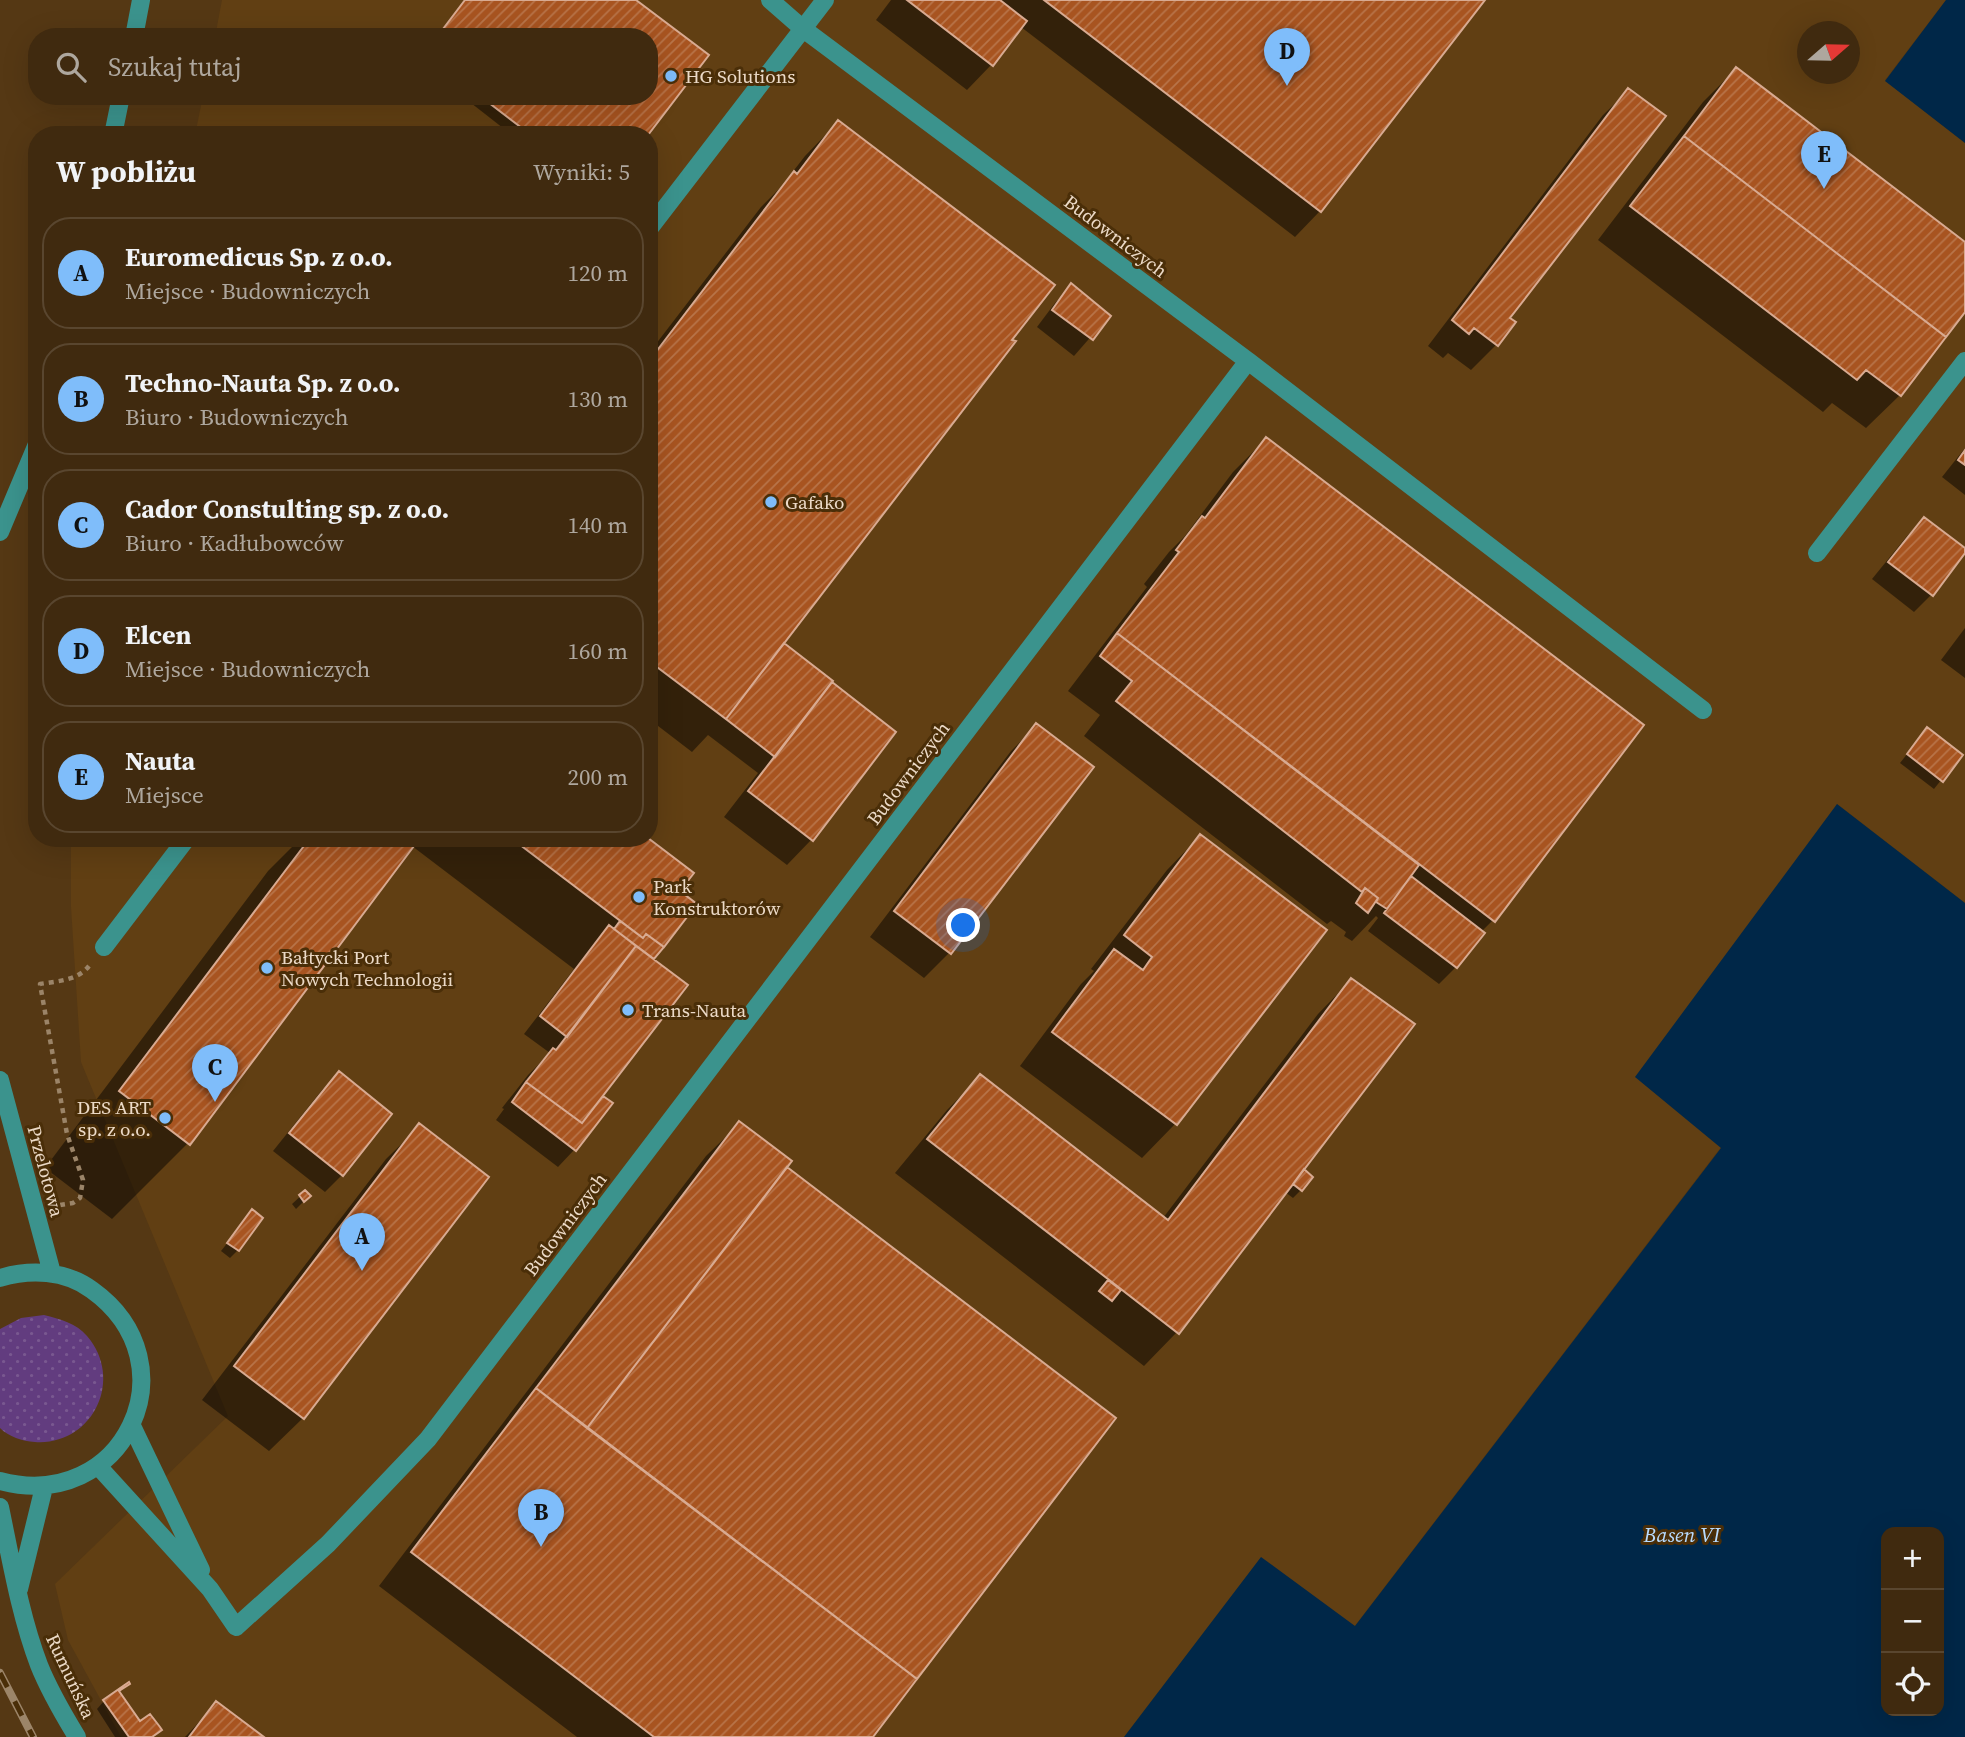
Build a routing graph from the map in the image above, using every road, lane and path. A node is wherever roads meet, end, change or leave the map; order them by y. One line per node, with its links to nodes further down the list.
1 (141, 0): 4 (street)
2 (771, 0): 5 (street, Budowniczych)
3 (825, 0): 5 (street)
4 (136, 28)
5 (802, 28): 8 (street); 9 (street, Budowniczych)
6 (119, 105): 7 (street)
7 (115, 126)
8 (658, 217)
9 (1248, 361): 14 (street); 26 (street, Budowniczych)
10 (1965, 361): 13 (street)
11 (28, 465): 12 (street)
12 (0, 532)
13 (1817, 553)
14 (1703, 710)
15 (180, 847): 16 (street)
16 (104, 947): 18 (path)
17 (0, 1080): 18 (street, Przelotowa)
18 (34, 1208): 19 (street, Przelotowa)
19 (52, 1273): 20 (street); 21 (street)
20 (0, 1279)
21 (132, 1426): 22 (street); 26 (street)
22 (98, 1466): 24 (street); 26 (street)
23 (0, 1481): 24 (street)
24 (44, 1487): 27 (street, Rumuńska)
25 (0, 1507): 27 (street, Rumuńska)
26 (210, 1589)
27 (19, 1592): 28 (street, Rumuńska)
28 (77, 1737)

